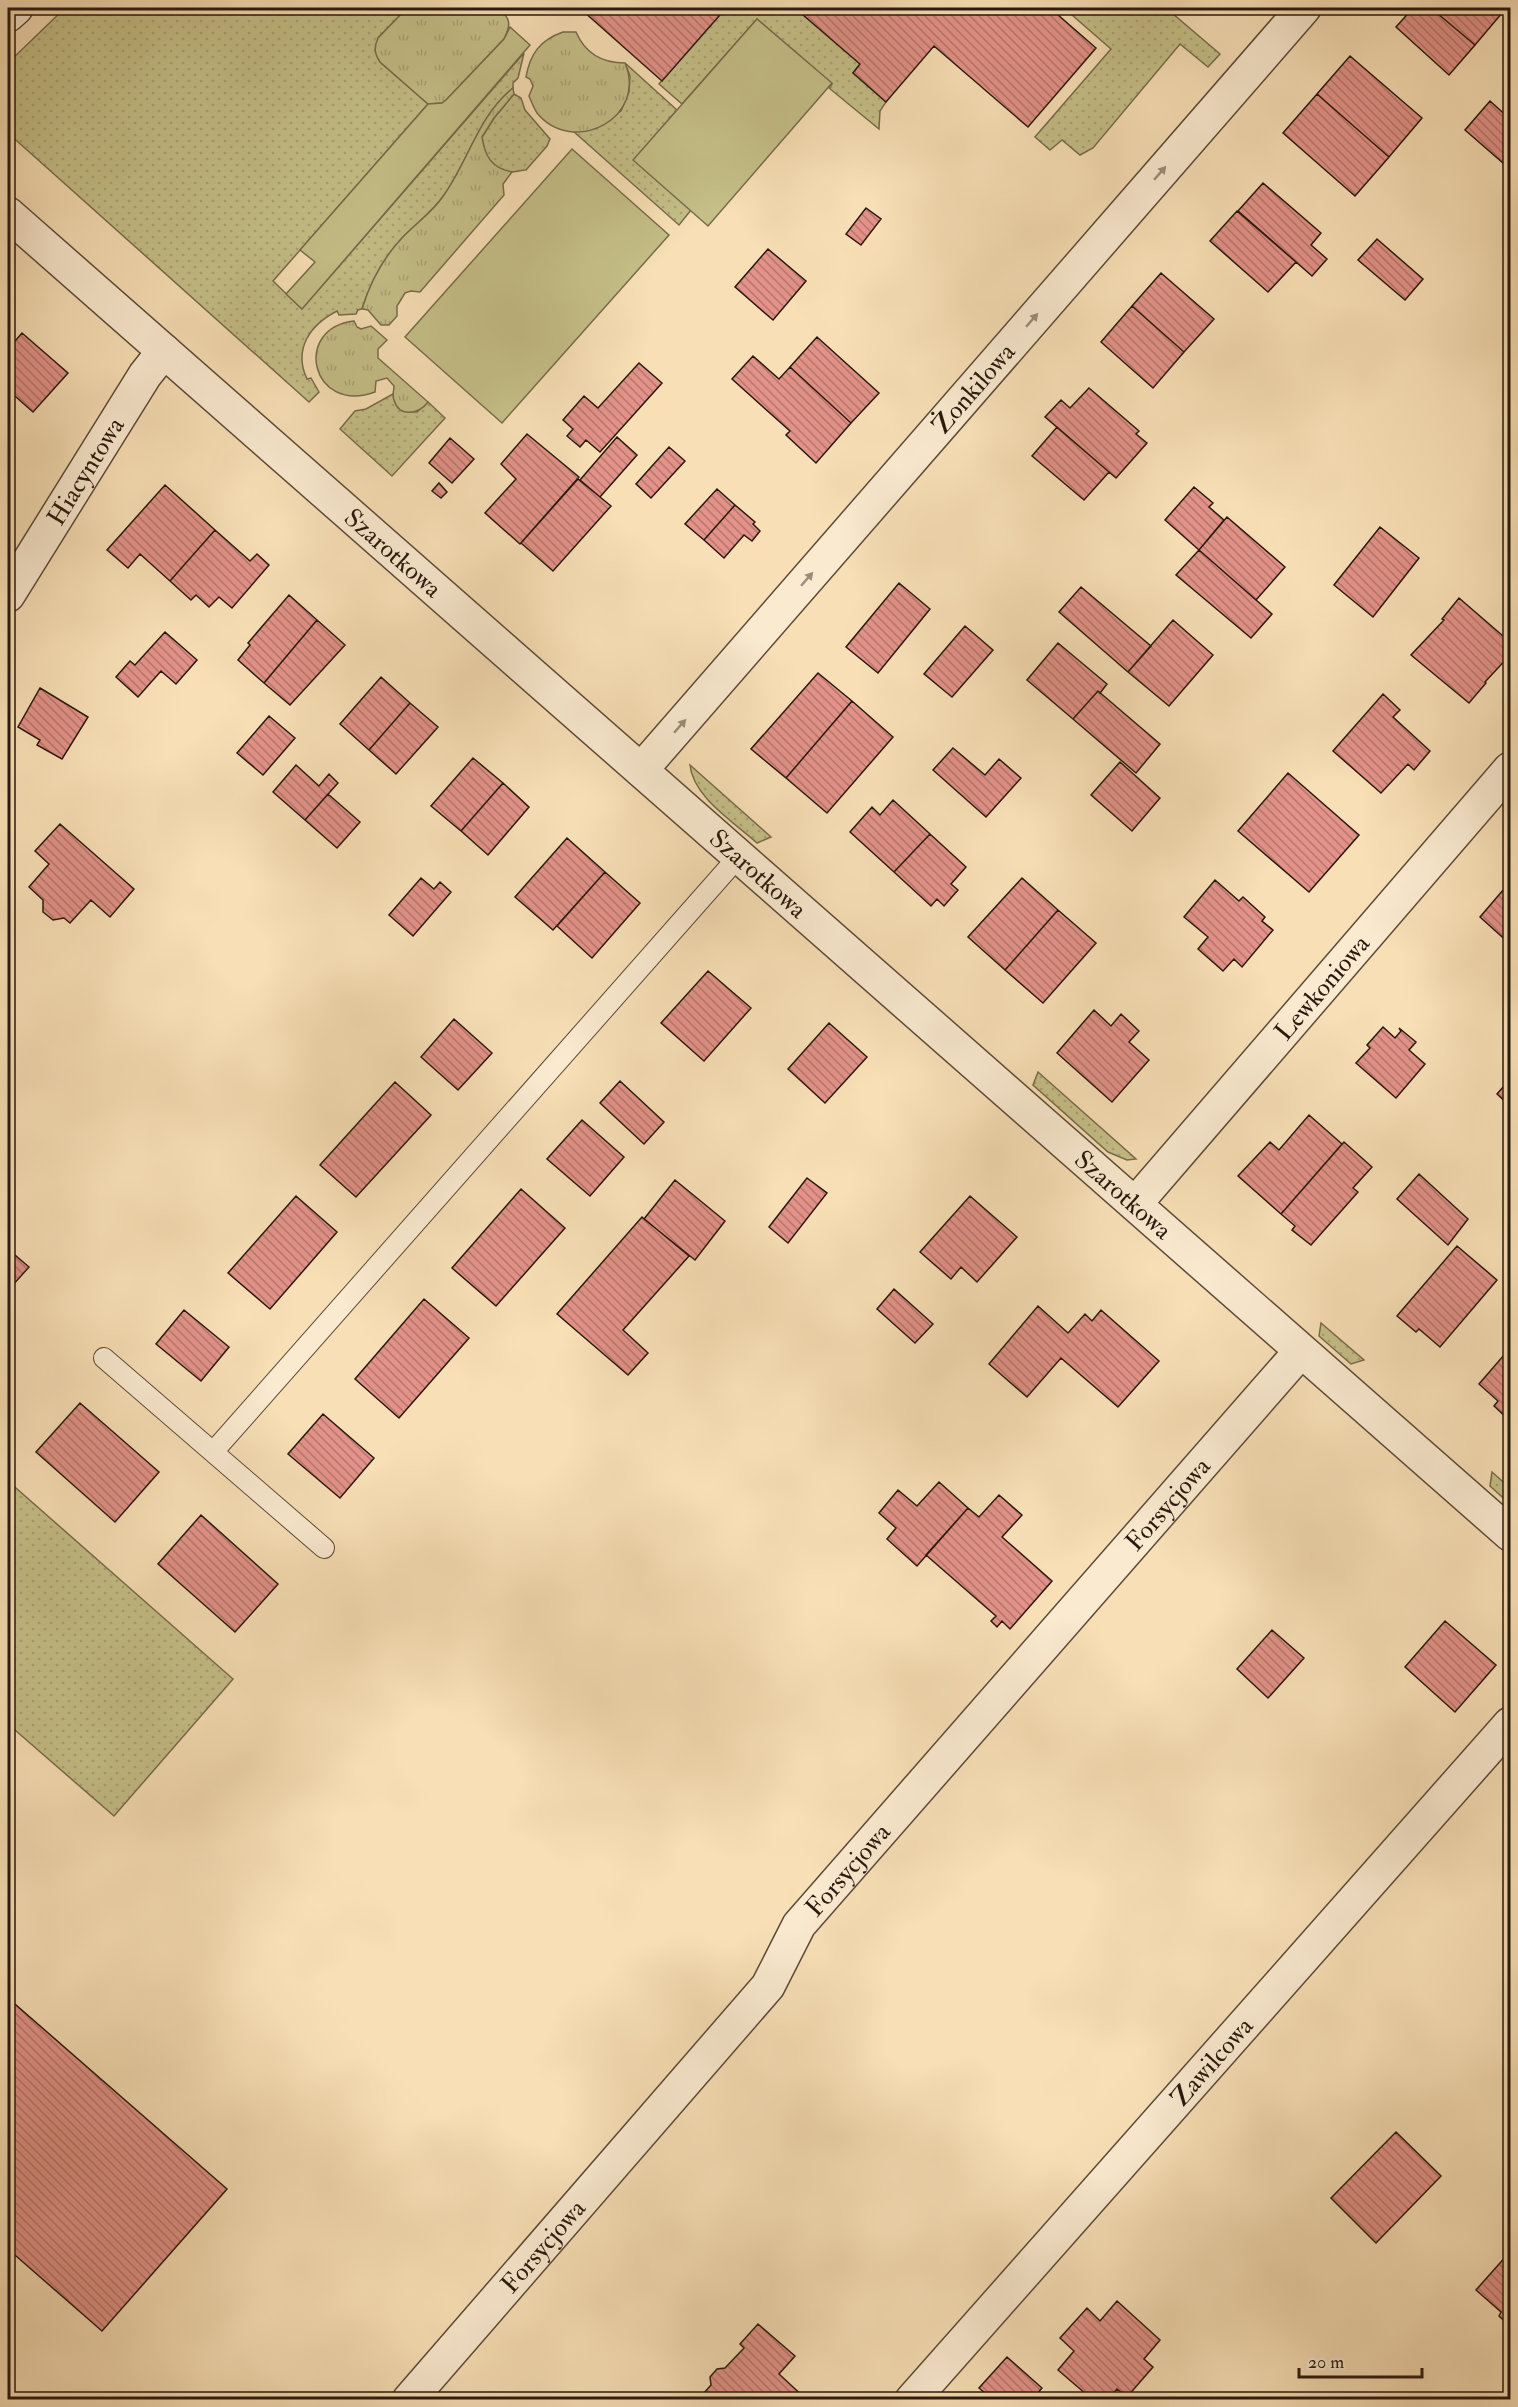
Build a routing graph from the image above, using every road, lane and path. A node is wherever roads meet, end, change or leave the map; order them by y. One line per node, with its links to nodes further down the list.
1 (16, 8): 3 (street)
2 (1304, 8): 7 (street, Żonkilowa, one-way to 2)
3 (8, 15)
4 (8, 214): 5 (street, Szarotkowa)
5 (164, 351): 6 (street, Hiacyntowa); 7 (street, Szarotkowa)
6 (8, 595)
7 (641, 770): 9 (street, Szarotkowa)
8 (1510, 770): 10 (street, Lewkoniowa)
9 (739, 856): 10 (street, Szarotkowa); 13 (lane)
10 (1135, 1204): 11 (street, Szarotkowa)
11 (1301, 1351): 14 (street, Szarotkowa); 17 (street, Forsycjowa)
12 (104, 1358): 13 (lane)
13 (213, 1452): 15 (lane)
14 (1510, 1534)
15 (324, 1548)
16 (1510, 1724): 18 (street, Zawilcowa)
17 (409, 2400)
18 (912, 2400)

